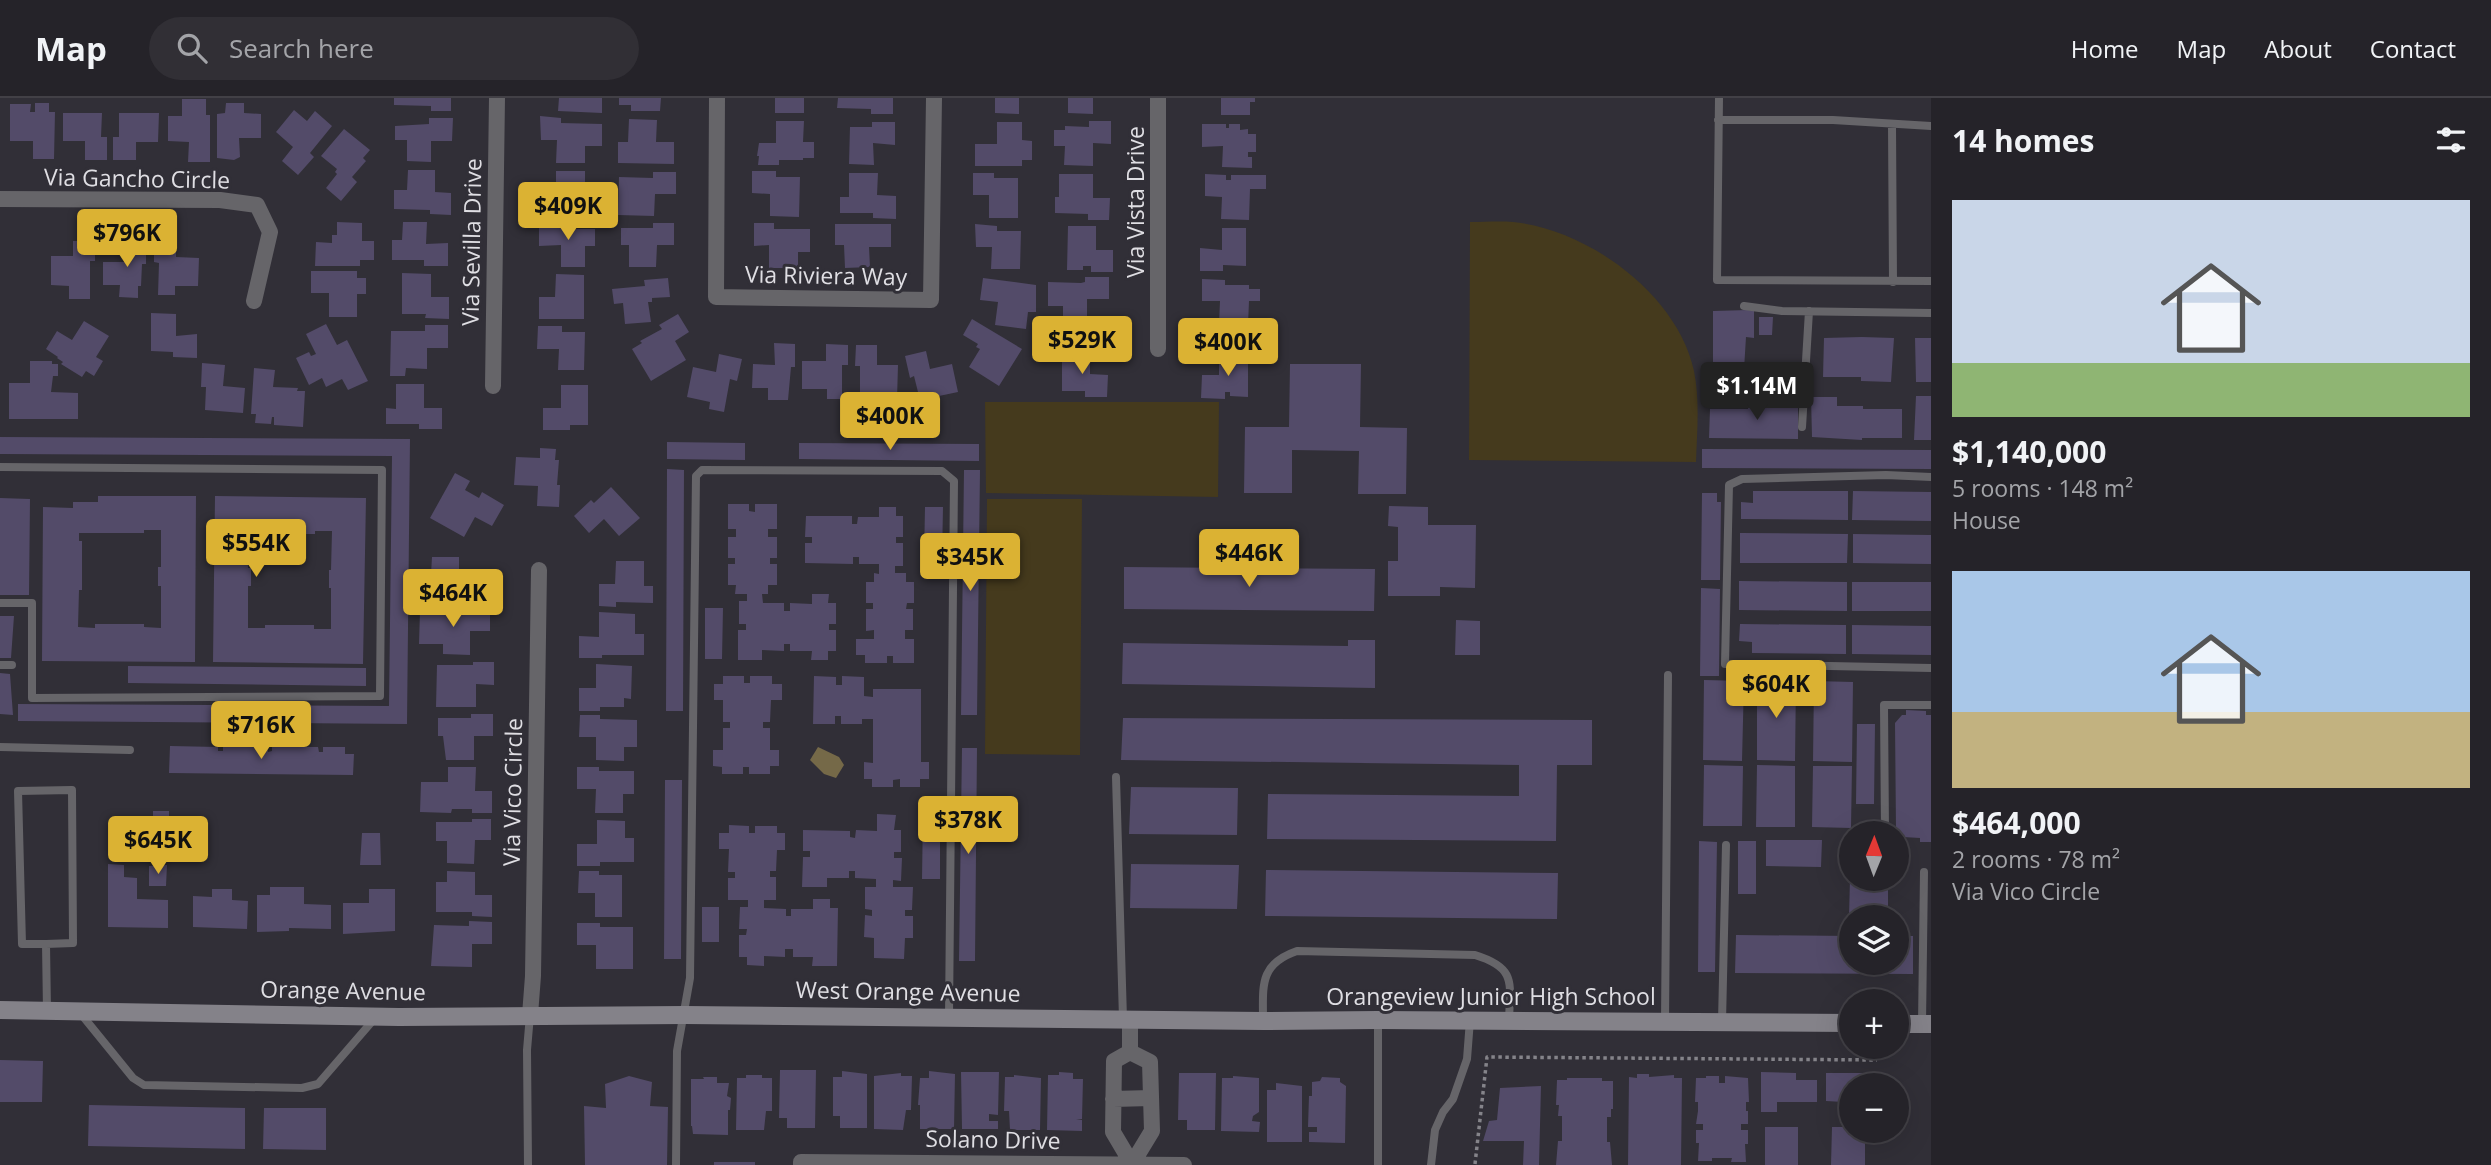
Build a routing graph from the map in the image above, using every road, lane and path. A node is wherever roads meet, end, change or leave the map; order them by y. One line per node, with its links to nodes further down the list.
1 (497, 98): 17 (street, Via Sevilla Drive)
2 (717, 98): 3 (street, Via Riviera Way)
3 (934, 98)
4 (1158, 98): 16 (street, Via Vista Drive)
5 (1718, 98): 6 (lane)
6 (1718, 120): 7 (lane); 11 (lane)
7 (1892, 125): 8 (lane); 11 (lane)
8 (1931, 126)
9 (0, 199): 12 (street, Via Gancho Circle)
10 (1931, 281): 11 (lane)
11 (1893, 282)
12 (254, 301)
13 (1744, 306): 14 (lane)
14 (1809, 312): 15 (lane); 18 (lane)
15 (1931, 313)
16 (1158, 349)
17 (493, 386)
18 (1802, 427)
19 (0, 467): 22 (lane)
20 (1931, 477): 25 (lane)
21 (539, 570): 38 (street, Via Vico Circle)
22 (0, 603)
23 (0, 665): 24 (lane)
24 (12, 665)
25 (1931, 668)
26 (1668, 675): 47 (lane)
27 (1931, 705): 31 (lane)
28 (0, 747): 29 (lane)
29 (130, 750)
30 (1116, 777): 42 (lane)
31 (1885, 821)
32 (1727, 845): 48 (lane)
33 (1924, 872): 50 (lane)
34 (46, 944): 34 (lane); 36 (lane)
35 (0, 1010): 36 (main road, Orange Avenue)
36 (47, 1011): 37 (main road, Orange Avenue)
37 (79, 1012): 40 (main road, Orange Avenue); 40 (lane)
38 (530, 1015): 39 (main road, Orange Avenue); 40 (main road, Orange Avenue); 59 (lane)
39 (685, 1015): 41 (main road, West Orange Avenue); 41 (lane); 60 (lane)
40 (377, 1016)
41 (949, 1017): 42 (main road, West Orange Avenue)
42 (1127, 1019): 45 (main road, Orangeview Junior High School); 51 (street)
43 (1378, 1020): 44 (main road, Orangeview Junior High School); 45 (main road, Orangeview Junior High School); 62 (lane)
44 (1470, 1020): 46 (main road, Orangeview Junior High School); 63 (lane)
45 (1263, 1021): 46 (lane)
46 (1509, 1021): 47 (main road, Orangeview Junior High School)
47 (1665, 1022): 48 (main road, Orangeview Junior High School)
48 (1722, 1022): 49 (main road, Orangeview Junior High School)
49 (1839, 1023)
50 (1926, 1024)
51 (1130, 1052): 53 (street); 54 (street)
52 (1877, 1060): 58 (path)
53 (1151, 1098): 54 (street); 57 (street)
54 (1113, 1099): 57 (street)
55 (801, 1164): 56 (street, Solano Drive)
56 (1014, 1164): 57 (street, Solano Drive)
57 (1132, 1164): 61 (street, Solano Drive)
58 (1475, 1164)
59 (528, 1165)
60 (676, 1165)
61 (1184, 1165)
62 (1378, 1165)
63 (1431, 1165)

